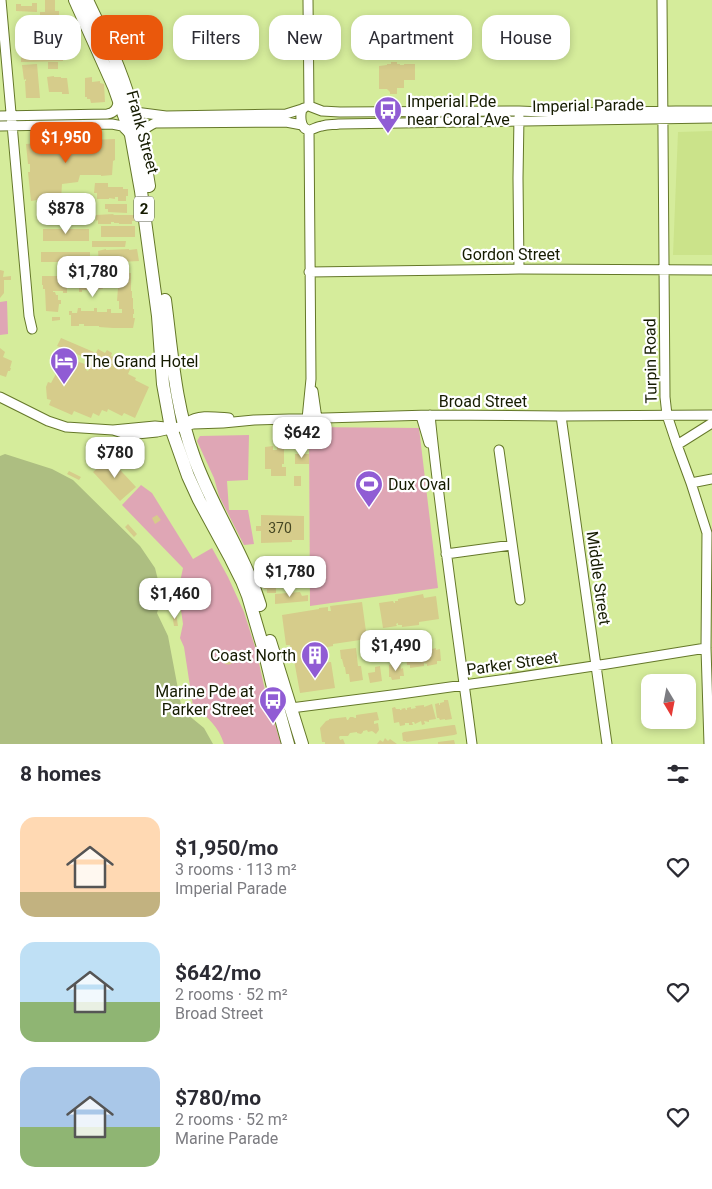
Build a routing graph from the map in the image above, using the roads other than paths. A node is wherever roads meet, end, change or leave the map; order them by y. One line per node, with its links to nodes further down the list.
1 (2, 0): 14 (street)
2 (75, 0): 6 (highway, Frank Street / 2)
3 (88, 0): 7 (highway, Frank Street / 2)
4 (308, 0): 8 (street)
5 (662, 0): 12 (street, Turpin Road)
6 (119, 99): 14 (street); 22 (highway, Frank Street / 2)
7 (131, 107): 16 (street, Imperial Parade); 23 (highway, Frank Street / 2)
8 (309, 108): 11 (street, Imperial Parade); 16 (street, Imperial Parade); 21 (street); 21 (street)
9 (518, 111): 11 (street, Imperial Parade); 12 (street, Imperial Parade); 17 (street)
10 (712, 111): 12 (street, Imperial Parade)
11 (456, 112): 18 (street)
12 (664, 115): 15 (street, Imperial Parade); 17 (street, Imperial Parade); 25 (street, Turpin Road)
13 (0, 116): 14 (street)
14 (11, 116): 20 (street)
15 (712, 118)
16 (232, 119): 21 (street, Imperial Parade); 23 (street, Imperial Parade)
17 (518, 121): 18 (street, Imperial Parade); 24 (street)
18 (456, 123): 21 (street, Imperial Parade)
19 (0, 126): 20 (street)
20 (12, 126): 22 (street); 28 (street)
21 (309, 127): 27 (street)
22 (131, 135): 38 (highway, Frank Street / 2)
23 (141, 144): 38 (highway, Frank Street / 2)
24 (519, 268): 25 (street, Gordon Street); 27 (street, Gordon Street)
25 (664, 270): 26 (street, Gordon Street); 31 (street, Turpin Road)
26 (712, 270)
27 (310, 272): 29 (street)
28 (32, 329)
29 (311, 379): 35 (street); 36 (street)
30 (0, 396): 38 (street, Broad Street)
31 (667, 415): 32 (street, Broad Street); 34 (street, Broad Street); 39 (street, Turpin Road)
32 (712, 415)
33 (426, 416): 34 (street, Broad Street); 36 (street, Broad Street); 44 (street)
34 (561, 416): 47 (street, Middle Street)
35 (307, 419): 36 (street, Broad Street); 38 (street, Broad Street)
36 (317, 419)
37 (712, 423): 39 (street)
38 (177, 427): 49 (highway, 2); 50 (highway, 2)
39 (676, 445): 42 (street, Turpin Road)
40 (500, 450): 43 (street)
41 (712, 479): 42 (street)
42 (690, 483): 46 (street, Turpin Road)
43 (512, 545): 44 (street); 45 (street)
44 (446, 554): 48 (street)
45 (520, 600)
46 (706, 648): 47 (street, Parker Street); 54 (street, Turpin Road)
47 (596, 666): 48 (street, Parker Street); 53 (street, Middle Street)
48 (464, 685): 49 (street, Parker Street); 52 (street)
49 (291, 708): 51 (highway, 2)
50 (288, 744)
51 (302, 744)
52 (472, 744)
53 (607, 744)
54 (709, 744)

